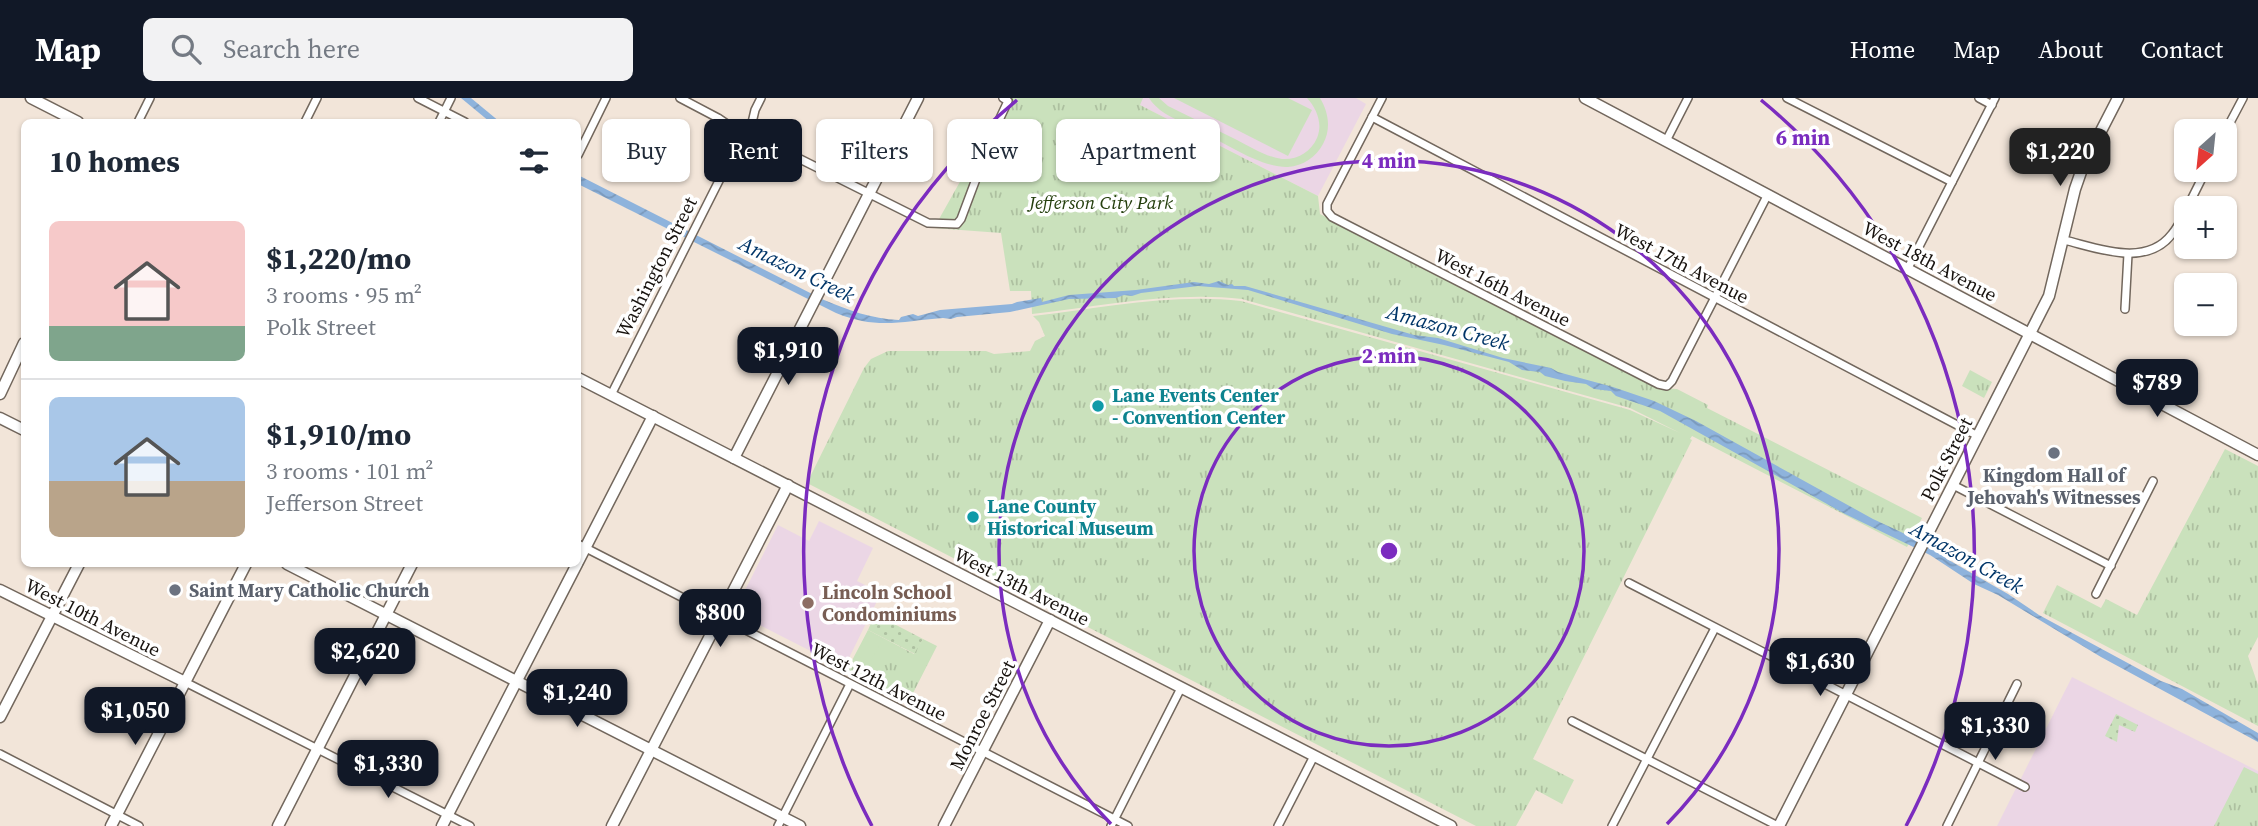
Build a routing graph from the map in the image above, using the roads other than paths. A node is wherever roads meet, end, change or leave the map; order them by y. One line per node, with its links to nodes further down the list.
1 (31, 98): 21 (main road)
2 (150, 98): 22 (street)
3 (317, 98): 23 (street)
4 (418, 98): 19 (street)
5 (451, 98): 19 (street)
6 (607, 98): 30 (street)
7 (680, 98): 26 (street)
8 (761, 98): 27 (street, Washington Street)
9 (918, 98): 34 (main road)
10 (1382, 98): 20 (street)
11 (1585, 98): 29 (main road, West 18th Avenue)
12 (1688, 98): 29 (street)
13 (1787, 98): 33 (street)
14 (1979, 98): 18 (street)
15 (2118, 98): 37 (main road, Polk Street)
16 (2243, 98): 28 (street)
17 (1005, 99): 34 (street)
18 (1994, 101): 33 (street)
19 (444, 112): 24 (street); 25 (street)
20 (1372, 117): 40 (street, West 17th Avenue); 40 (street, West 16th Avenue)
21 (72, 119)
22 (140, 119)
23 (306, 119)
24 (440, 119)
25 (459, 119)
26 (720, 119)
27 (750, 119)
28 (2232, 119)
29 (1666, 141): 35 (main road, West 18th Avenue)
30 (581, 149)
31 (802, 160): 34 (street)
32 (718, 182): 46 (street, Washington Street)
33 (1952, 182): 39 (street)
34 (869, 193): 52 (main road)
35 (1768, 194): 39 (main road, West 18th Avenue); 40 (street)
36 (2174, 232): 38 (street)
37 (2064, 240): 38 (street); 42 (main road, Polk Street)
38 (2128, 254): 41 (street)
39 (1908, 270): 42 (main road, West 18th Avenue)
40 (1715, 298): 50 (street, West 17th Avenue)
41 (2125, 309)
42 (2030, 333): 50 (main road, Polk Street); 51 (main road, West 18th Avenue)
43 (21, 349): 45 (main road)
44 (581, 380): 46 (main road, West 13th Avenue)
45 (0, 394)
46 (611, 395): 47 (main road, West 13th Avenue)
47 (653, 416): 52 (main road, West 13th Avenue); 56 (main road)
48 (0, 418): 49 (main road)
49 (21, 428)
50 (1978, 436): 55 (main road, Polk Street)
51 (2258, 455)
52 (734, 458): 54 (main road, West 13th Avenue)
53 (2153, 481): 57 (street)
54 (788, 485): 68 (main road); 69 (main road, West 13th Avenue)
55 (1953, 485): 57 (street); 76 (main road, Polk Street)
56 (581, 546): 68 (street, West 12th Avenue)
57 (2111, 566): 65 (street)
58 (77, 567): 67 (main road)
59 (244, 567): 72 (main road)
60 (293, 567): 66 (main road)
61 (410, 567): 66 (main road)
62 (575, 567): 71 (main road)
63 (1629, 583): 70 (street)
64 (0, 590): 67 (main road, West 10th Avenue)
65 (2096, 594)
66 (386, 614): 71 (main road); 79 (main road)
67 (52, 616): 72 (main road, West 10th Avenue); 77 (main road)
68 (719, 617): 73 (street, West 12th Avenue); 80 (main road)
69 (1051, 620): 75 (main road, West 13th Avenue); 81 (main road, Monroe Street)
70 (1714, 628): 76 (street); 84 (street)
71 (517, 681): 80 (main road); 88 (main road)
72 (185, 682): 79 (street, West 10th Avenue); 87 (main road)
73 (850, 684): 81 (street, West 12th Avenue); 89 (street)
74 (2017, 684): 85 (street)
75 (1181, 688): 83 (main road, West 13th Avenue); 90 (street)
76 (1846, 695): 85 (street); 103 (main road, Polk Street)
77 (0, 717)
78 (1572, 721): 84 (street)
79 (317, 748): 88 (street, West 10th Avenue); 94 (main road)
80 (651, 750): 89 (main road); 97 (main road)
81 (983, 751): 90 (street, West 12th Avenue); 99 (main road, Monroe Street)
82 (0, 754): 87 (street)
83 (1314, 756): 91 (main road, West 13th Avenue); 101 (street)
84 (1647, 759): 102 (street); 103 (street)
85 (1979, 763): 86 (street); 104 (street)
86 (2025, 787)
87 (117, 814): 92 (main road); 93 (street)
88 (448, 815): 95 (main road); 96 (street, West 10th Avenue)
89 (780, 822): 98 (main road)
90 (1113, 823): 100 (street, West 12th Avenue)
91 (1448, 825)
92 (111, 826)
93 (139, 826)
94 (278, 826)
95 (442, 826)
96 (470, 826)
97 (612, 826)
98 (800, 826)
99 (944, 826)
100 (1128, 826)
101 (1278, 826)
102 (1612, 826)
103 (1779, 826)
104 (1947, 826)

